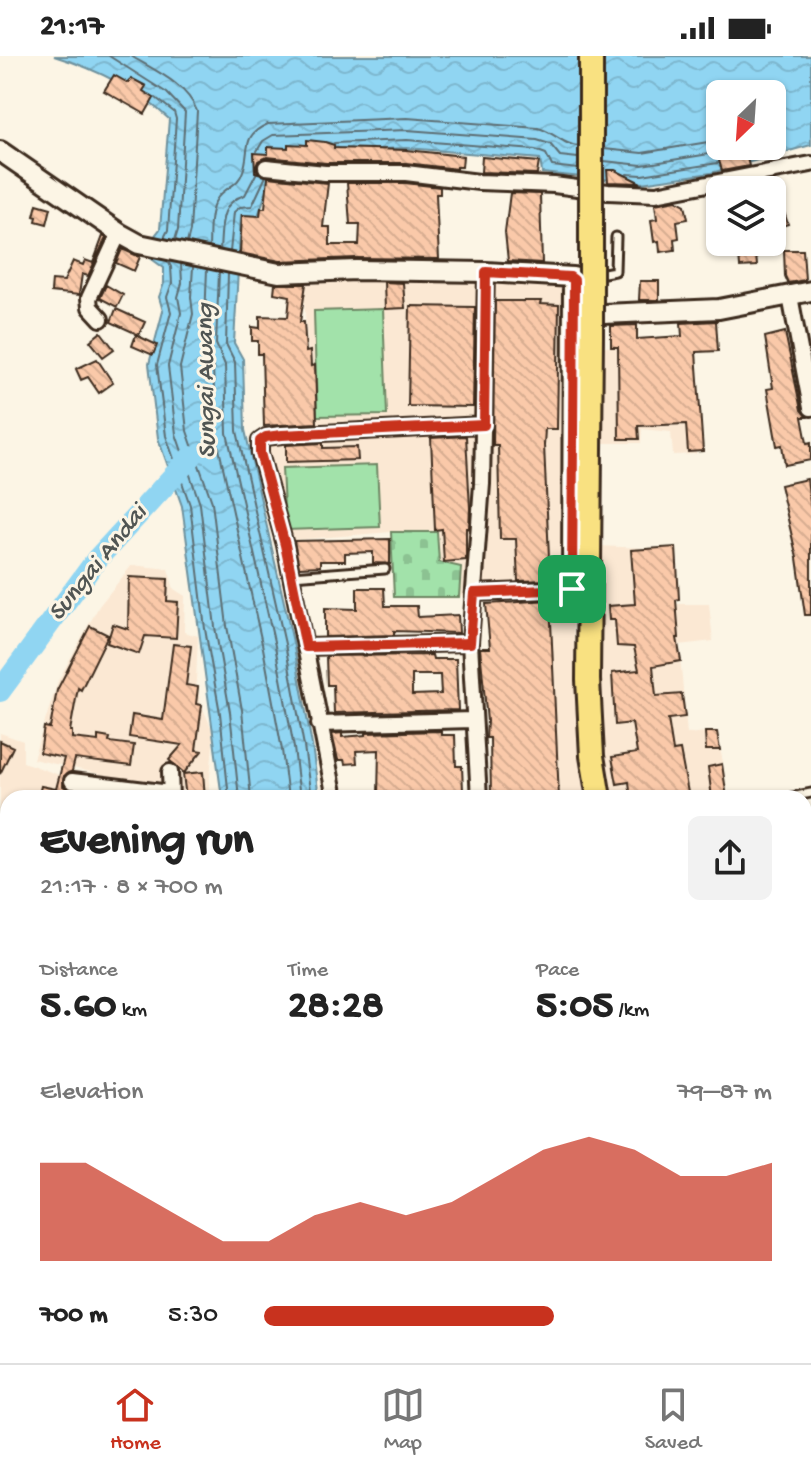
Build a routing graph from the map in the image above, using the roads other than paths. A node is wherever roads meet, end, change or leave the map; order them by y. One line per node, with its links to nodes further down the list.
1 (591, 56): 17 (main road, bridge)
2 (0, 151): 5 (street)
3 (811, 164): 4 (street)
4 (266, 167)
5 (119, 233): 7 (street); 12 (street)
6 (616, 237): 8 (lane)
7 (486, 272): 8 (street); 14 (street)
8 (573, 277): 11 (street)
9 (811, 291): 10 (street)
10 (790, 296): 11 (street); 13 (street)
11 (573, 315): 17 (street)
12 (101, 319)
13 (811, 408)
14 (484, 425): 16 (street); 18 (street)
15 (385, 569): 16 (lane)
16 (292, 576): 20 (street)
17 (580, 588): 18 (street); 29 (main road)
18 (474, 593): 19 (street)
19 (470, 643): 20 (street); 21 (street)
20 (306, 647): 22 (street)
21 (473, 720): 22 (street); 28 (street)
22 (319, 724): 27 (street)
23 (170, 772): 26 (street)
24 (72, 781): 25 (street)
25 (136, 790)
26 (171, 790)
27 (333, 790)
28 (478, 790)
29 (598, 790)

